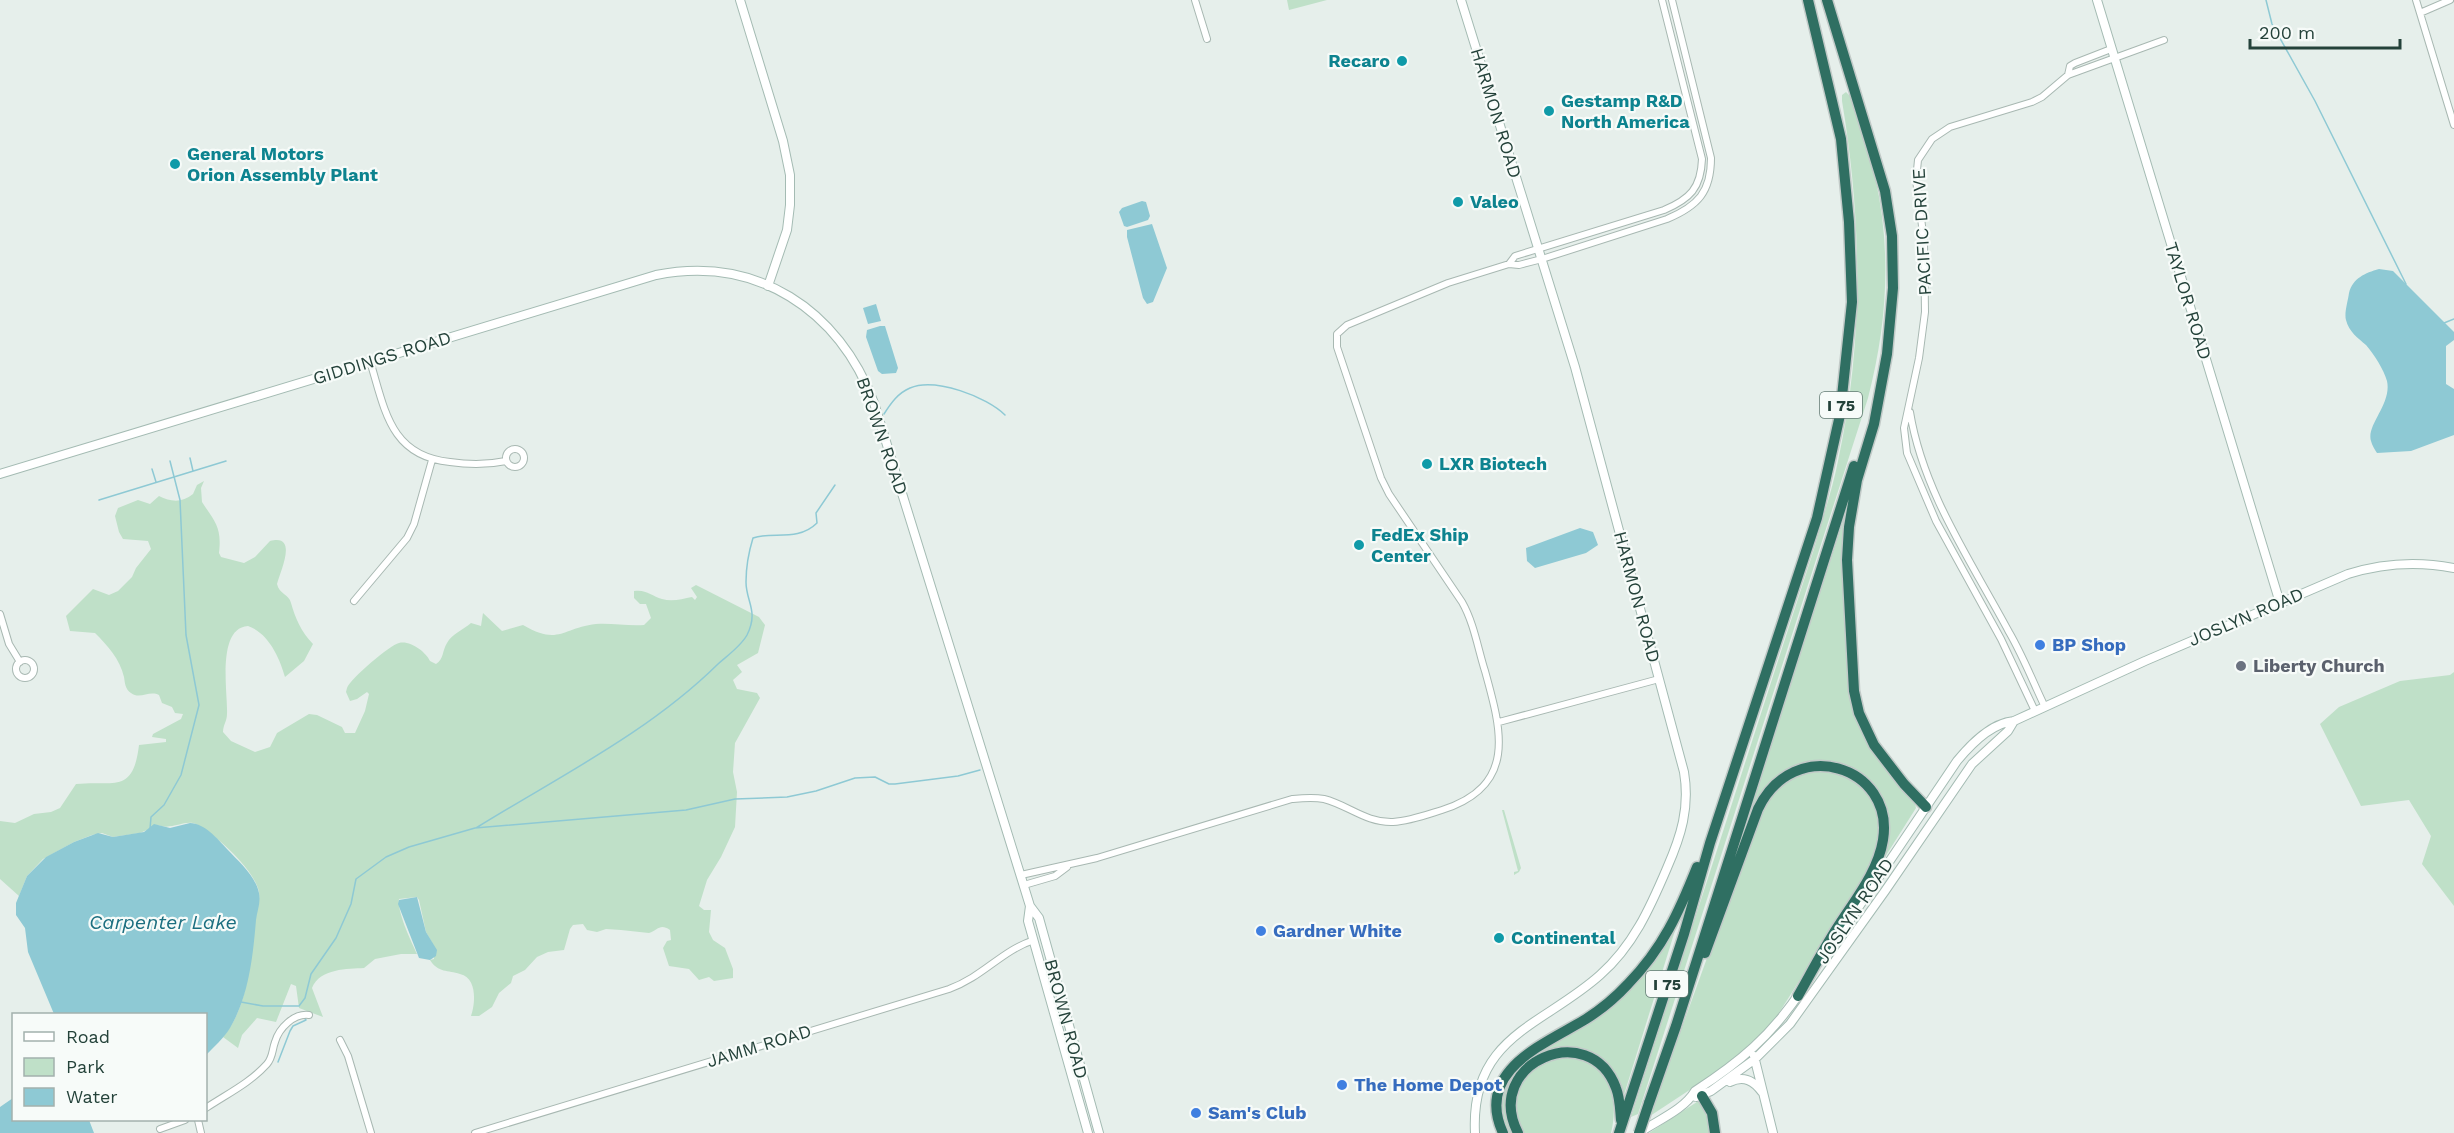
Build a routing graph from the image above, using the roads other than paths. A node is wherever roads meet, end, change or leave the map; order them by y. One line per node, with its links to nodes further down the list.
1 (740, 0): 19 (main road)
2 (1195, 0): 12 (street)
3 (1461, 0): 18 (main road, HARMON ROAD)
4 (1662, 0): 18 (street)
5 (1672, 0): 18 (street)
6 (1808, 0): 44 (highway, I 75)
7 (1827, 0): 21 (highway, I 75)
8 (2097, 0): 14 (main road, TAYLOR ROAD)
9 (2416, 0): 11 (street)
10 (2450, 0): 11 (street)
11 (2420, 13): 17 (street)
12 (1207, 39)
13 (2164, 40): 15 (street, PACIFIC DRIVE)
14 (2111, 49): 15 (main road, TAYLOR ROAD); 16 (street, PACIFIC DRIVE)
15 (2114, 58): 16 (street, PACIFIC DRIVE); 30 (main road, TAYLOR ROAD)
16 (2068, 75): 22 (street, PACIFIC DRIVE)
17 (2454, 125)
18 (1540, 254): 35 (main road, HARMON ROAD); 39 (street)
19 (768, 286): 20 (main road, GIDDINGS ROAD); 46 (main road, BROWN ROAD)
20 (370, 361): 23 (street); 25 (main road, GIDDINGS ROAD)
21 (1877, 397): 42 (highway); 53 (highway, I 75)
22 (1909, 408): 26 (street, PACIFIC DRIVE); 27 (street, PACIFIC DRIVE)
23 (432, 460): 24 (street); 29 (street)
24 (506, 460)
25 (0, 474)
26 (1966, 555): 27 (street); 32 (street, PACIFIC DRIVE)
27 (1956, 561): 33 (street, PACIFIC DRIVE)
28 (2454, 568): 30 (main road, JOSLYN ROAD)
29 (354, 601)
30 (2280, 603): 36 (main road, JOSLYN ROAD)
31 (0, 614): 34 (street)
32 (2013, 639): 33 (street); 36 (street, PACIFIC DRIVE)
33 (2003, 643): 37 (street, PACIFIC DRIVE)
34 (20, 662)
35 (1659, 679): 39 (street); 69 (main road, HARMON ROAD)
36 (2045, 706): 37 (main road, JOSLYN ROAD)
37 (2035, 711): 38 (main road, JOSLYN ROAD)
38 (2013, 721): 40 (main road, JOSLYN ROAD); 41 (main road, JOSLYN ROAD)
39 (1499, 722): 45 (street)
40 (1957, 761): 41 (main road); 42 (main road, JOSLYN ROAD)
41 (1965, 774): 43 (main road, JOSLYN ROAD)
42 (1926, 807): 43 (main road); 51 (main road, JOSLYN ROAD)
43 (1931, 823): 56 (main road, JOSLYN ROAD)
44 (1710, 843): 64 (highway, I 75); 70 (highway)
45 (1067, 866): 46 (street); 47 (street)
46 (1021, 876): 47 (main road, BROWN ROAD)
47 (1024, 885): 48 (main road, BROWN ROAD)
48 (1030, 906): 49 (main road, BROWN ROAD); 50 (main road, BROWN ROAD)
49 (1045, 939): 50 (main road); 61 (main road, BROWN ROAD)
50 (1034, 940): 55 (main road, BROWN ROAD); 66 (street, JAMM ROAD)
51 (1798, 996): 53 (highway); 56 (main road, JOSLYN ROAD)
52 (309, 1014): 60 (street)
53 (1676, 1026): 72 (highway, I 75, bridge)
54 (340, 1040): 65 (street)
55 (1063, 1048): 61 (main road); 67 (main road, BROWN ROAD)
56 (1754, 1054): 57 (main road, JOSLYN ROAD); 58 (main road); 59 (main road, JOSLYN ROAD)
57 (1707, 1093): 58 (main road); 59 (main road, JOSLYN ROAD); 73 (highway)
58 (1763, 1093): 74 (main road)
59 (1691, 1098): 72 (main road, JOSLYN ROAD)
60 (207, 1107)
61 (1093, 1114): 68 (main road, BROWN ROAD)
62 (180, 1121): 63 (street)
63 (160, 1129)
64 (1620, 1129): 71 (highway)
65 (371, 1133)
66 (475, 1133)
67 (1088, 1133)
68 (1099, 1133)
69 (1475, 1133)
70 (1503, 1133)
71 (1518, 1133)
72 (1639, 1133)
73 (1715, 1133)
74 (1773, 1133)

